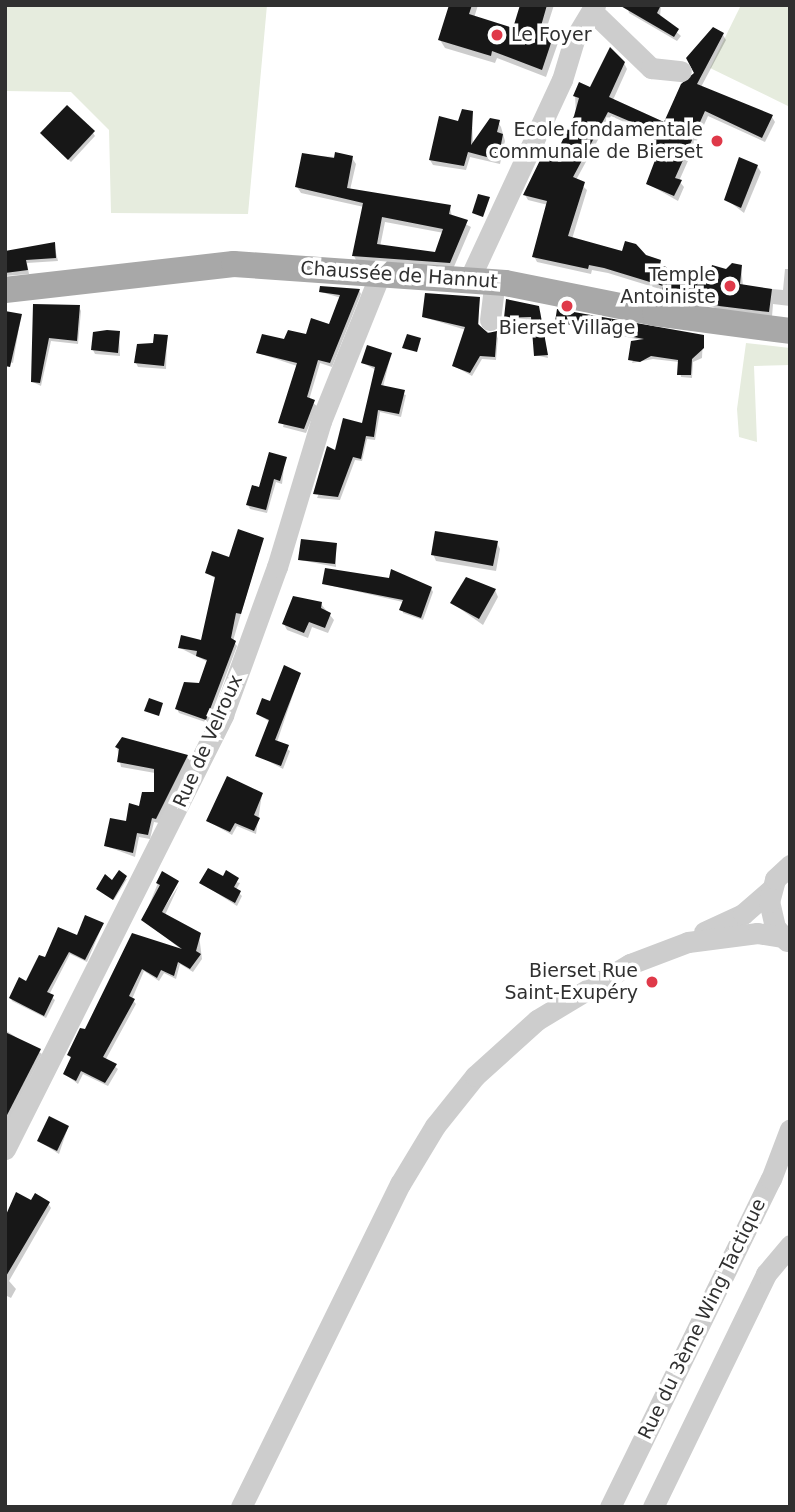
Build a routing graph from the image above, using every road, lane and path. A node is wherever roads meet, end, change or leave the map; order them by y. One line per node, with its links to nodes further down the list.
1 (594, 9): 2 (street); 4 (street)
2 (681, 71)
3 (380, 274): 4 (main road, Chaussée de Hannut); 5 (main road, Chaussée de Hannut); 13 (street, Rue de Velroux)
4 (482, 281): 6 (street); 7 (main road, Chaussée de Hannut)
5 (5, 290)
6 (490, 320)
7 (790, 331)
8 (790, 865): 9 (street)
9 (771, 890): 10 (street); 11 (street)
10 (786, 940): 11 (street)
11 (688, 942): 15 (street)
12 (790, 1129): 16 (street, Rue du 3ème Wing Tactique)
13 (5, 1149)
14 (790, 1245): 17 (street)
15 (241, 1507)
16 (610, 1507)
17 (653, 1507)

